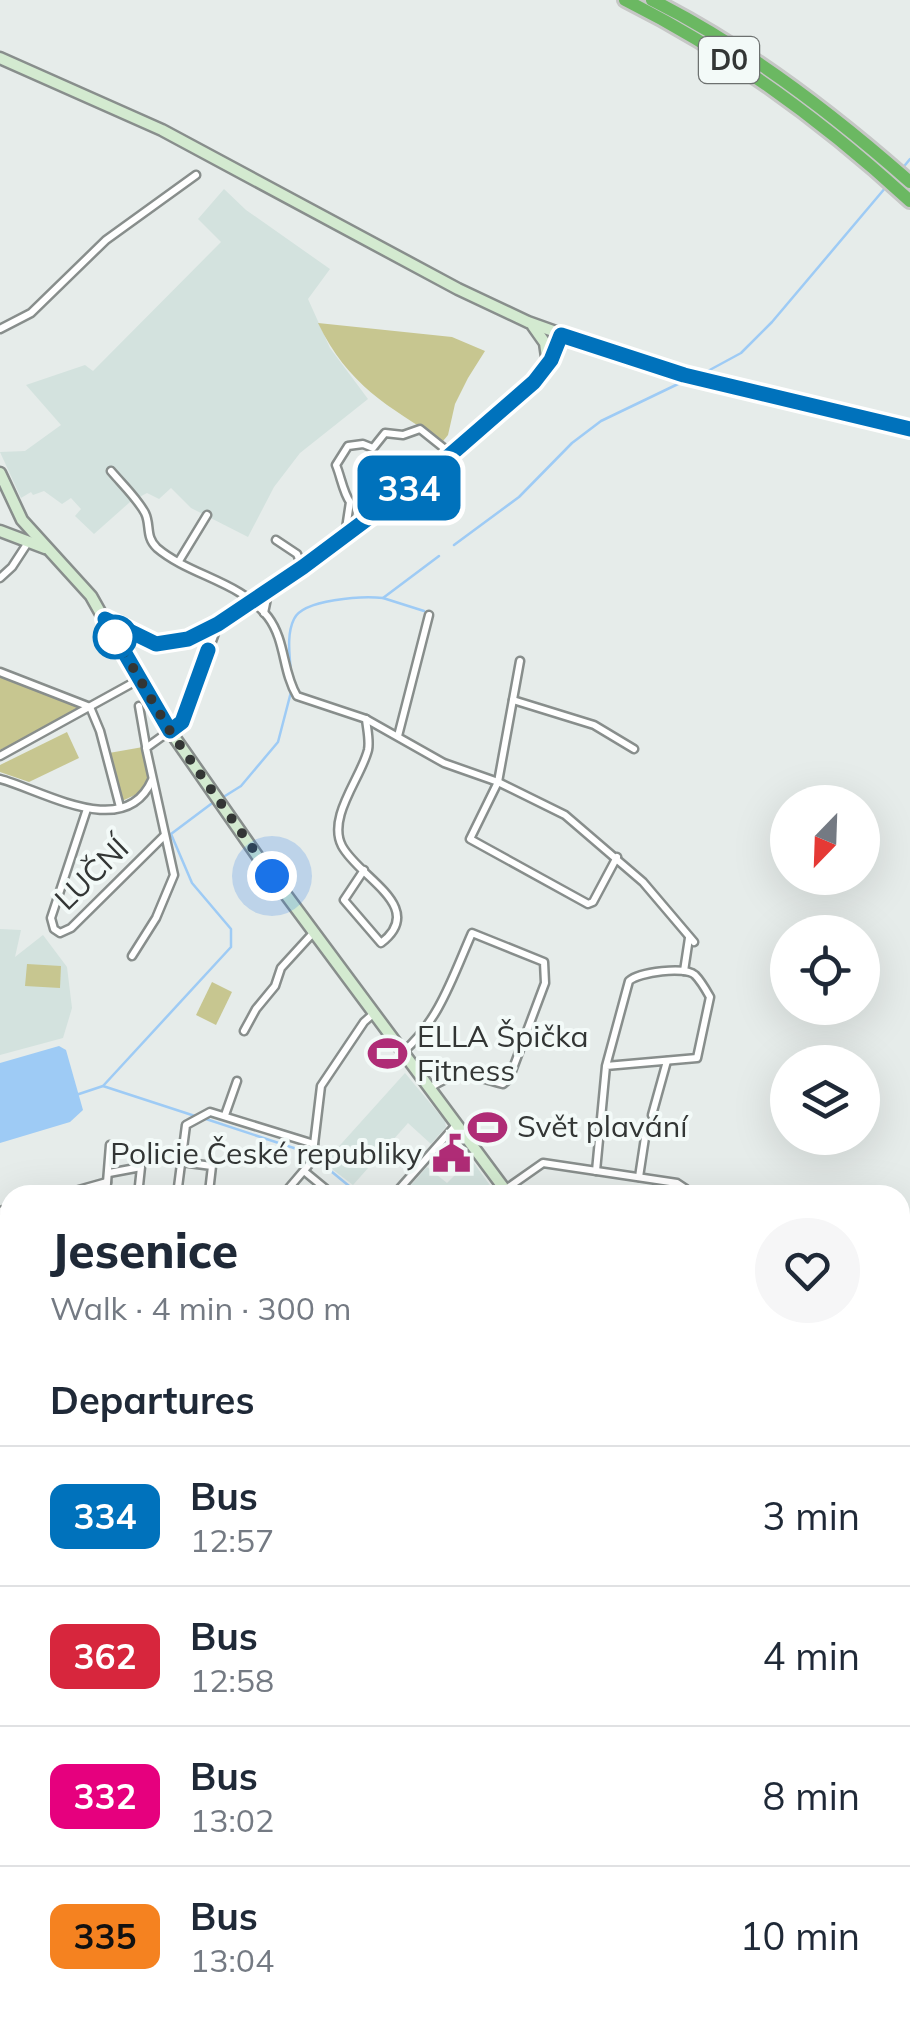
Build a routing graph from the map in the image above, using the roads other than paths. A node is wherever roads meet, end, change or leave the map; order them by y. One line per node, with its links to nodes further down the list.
1 (624, 0): 4 (highway, D0)
2 (652, 0): 4 (highway, D0)
3 (0, 58): 7 (main road)
4 (874, 159): 6 (highway, D0)
5 (196, 175): 8 (street)
6 (908, 193)
7 (528, 322): 9 (main road); 10 (main road)
8 (0, 329)
9 (561, 335): 10 (main road); 11 (main road)
10 (548, 364): 12 (main road)
11 (910, 429)
12 (450, 454): 18 (main road); 18 (street)
13 (111, 470): 22 (street)
14 (0, 473): 15 (main road)
15 (5, 502): 21 (main road)
16 (207, 515): 22 (street)
17 (0, 531): 20 (main road)
18 (345, 536): 23 (main road)
19 (276, 540): 23 (street)
20 (28, 544): 21 (main road); 24 (street)
21 (46, 548): 29 (main road)
22 (179, 560): 26 (street)
23 (303, 567): 25 (main road)
24 (0, 578)
25 (269, 589): 26 (main road); 27 (street)
26 (250, 602): 27 (street); 30 (main road)
27 (264, 612): 37 (street)
28 (428, 615): 39 (street)
29 (105, 619): 30 (main road); 33 (main road)
30 (218, 624): 38 (street)
31 (520, 661): 34 (street)
32 (0, 672): 36 (street)
33 (139, 680): 36 (street); 38 (main road)
34 (512, 700): 41 (street); 45 (street)
35 (139, 706): 40 (street)
36 (90, 708): 42 (street); 46 (street)
37 (366, 719): 39 (street); 50 (street)
38 (170, 731): 40 (street); 51 (main road)
39 (398, 736): 45 (street)
40 (146, 748): 43 (street)
41 (634, 750)
42 (0, 756)
43 (152, 778): 46 (street); 48 (street)
44 (0, 779): 47 (street)
45 (498, 782): 49 (street); 49 (street)
46 (120, 806): 47 (street)
47 (87, 809): 48 (street, LUČNÍ)
48 (164, 836): 52 (street)
49 (616, 857): 53 (street)
50 (364, 870): 50 (street)
51 (313, 933): 54 (main road); 55 (street)
52 (132, 956)
53 (684, 971): 57 (street); 58 (street)
54 (373, 1014): 56 (main road); 66 (street)
55 (244, 1031)
56 (402, 1053): 60 (main road); 60 (street)
57 (667, 1061): 58 (street); 62 (street)
58 (606, 1066): 68 (street)
59 (238, 1081): 61 (street)
60 (428, 1089): 63 (main road)
61 (225, 1115): 66 (street); 67 (street)
62 (652, 1115)
63 (456, 1125): 80 (street); 81 (main road)
64 (646, 1131): 71 (street)
65 (110, 1144): 70 (street)
66 (313, 1152): 69 (street)
67 (181, 1162): 76 (street); 77 (street)
68 (596, 1170): 71 (street); 82 (street)
69 (304, 1171): 78 (street); 79 (street)
70 (109, 1173): 72 (street); 75 (street)
71 (639, 1177): 83 (street)
72 (107, 1182): 73 (street); 74 (street)
73 (96, 1185)
74 (107, 1185)
75 (139, 1185)
76 (178, 1185)
77 (210, 1185)
78 (292, 1185)
79 (321, 1185)
80 (403, 1185)
81 (502, 1185)
82 (515, 1185)
83 (682, 1185)

